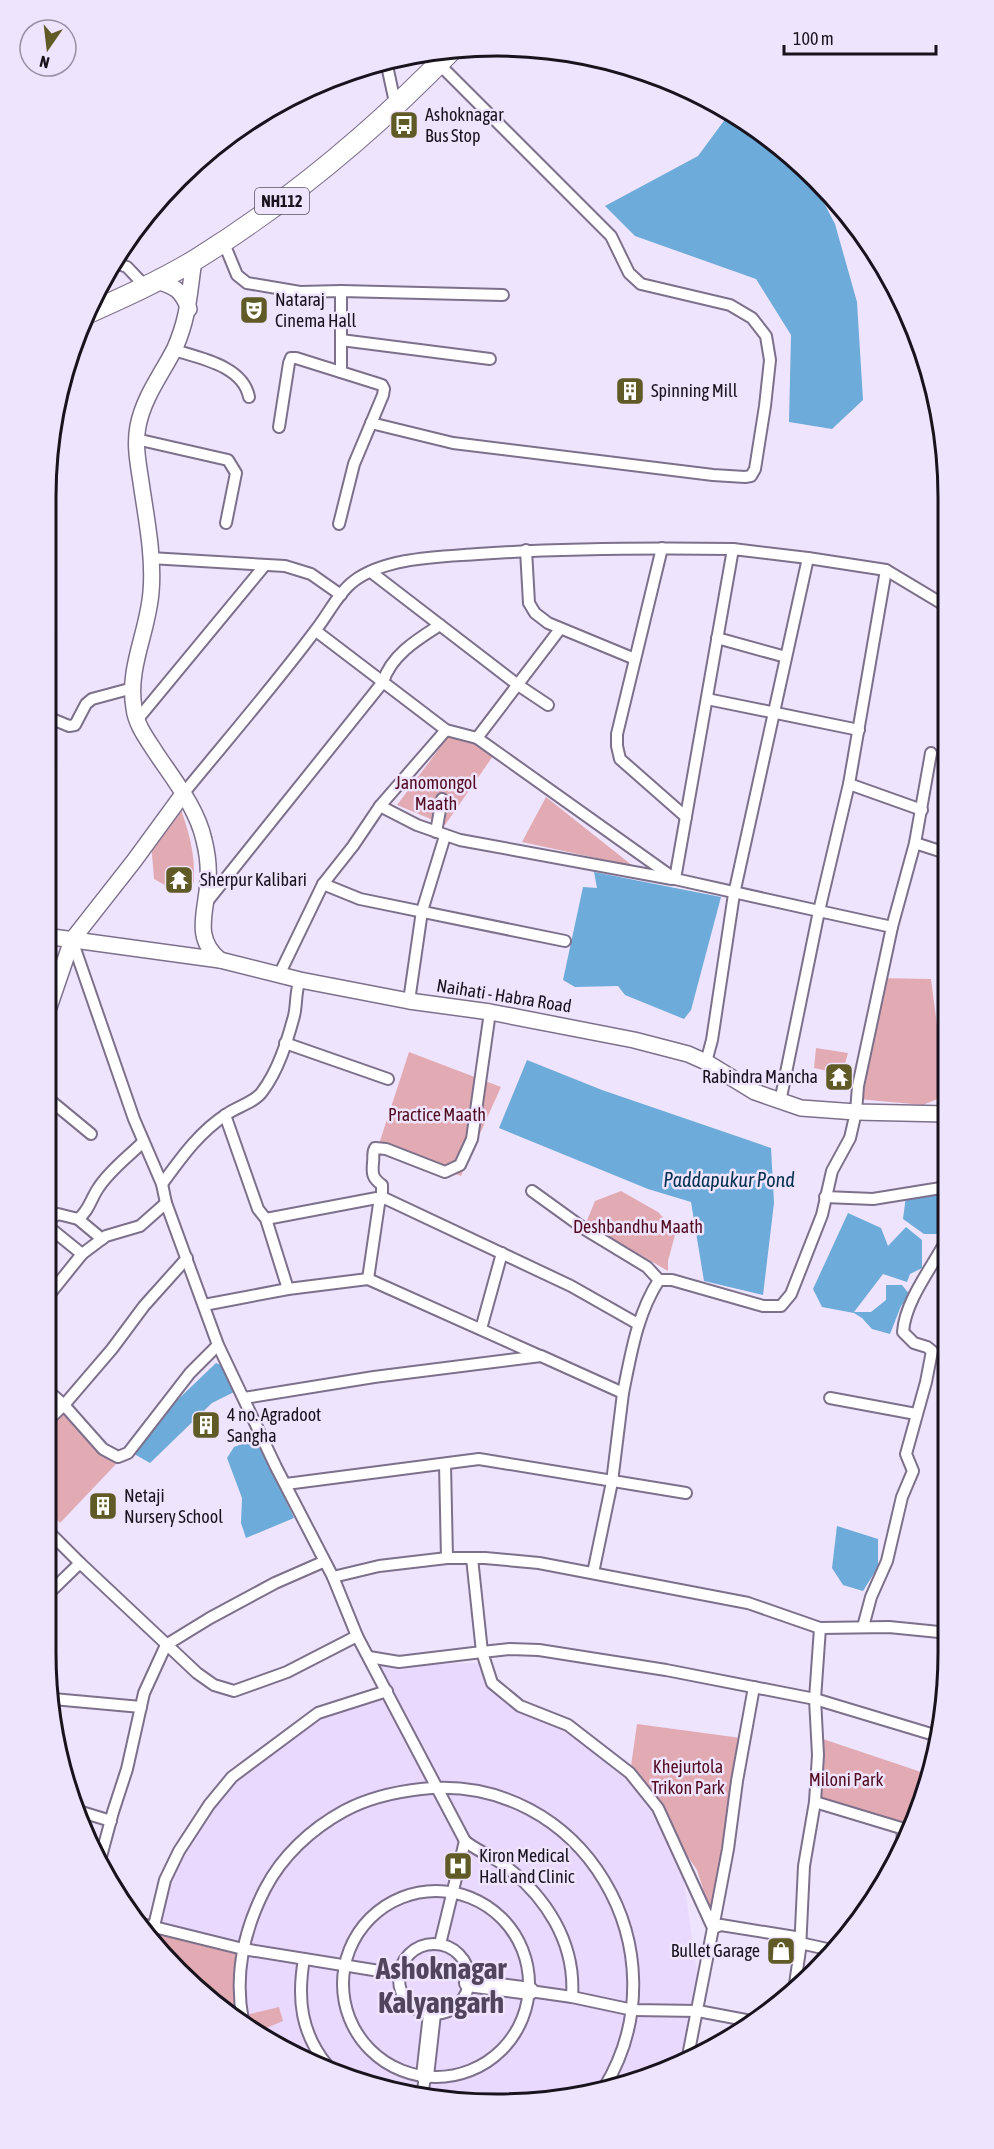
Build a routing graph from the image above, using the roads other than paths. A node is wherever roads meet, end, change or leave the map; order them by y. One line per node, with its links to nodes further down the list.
1 (448, 58): 18 (street)
2 (444, 59): 4 (highway, NH112)
3 (388, 70): 4 (street)
4 (396, 108): 5 (highway, NH112)
5 (223, 242): 6 (highway, NH112); 9 (street)
6 (194, 260): 8 (highway, NH112); 12 (main road)
7 (122, 265): 8 (street)
8 (151, 284): 11 (highway, NH112); 12 (main road)
9 (341, 291): 10 (street); 13 (street)
10 (502, 295)
11 (98, 309)
12 (189, 309): 14 (main road)
13 (341, 340): 15 (street); 16 (street)
14 (174, 350): 17 (street); 20 (main road)
15 (490, 358)
16 (341, 372): 18 (street); 19 (street)
17 (249, 397)
18 (371, 423): 22 (street)
19 (279, 427)
20 (136, 439): 21 (street); 26 (main road)
21 (226, 523)
22 (339, 524)
23 (662, 548): 24 (street); 25 (street); 38 (street)
24 (733, 549): 27 (street); 36 (street)
25 (526, 550): 30 (street); 34 (street)
26 (150, 558): 28 (street); 41 (main road)
27 (808, 558): 29 (street); 37 (street)
28 (265, 565): 31 (street); 45 (street)
29 (886, 570): 32 (street); 48 (street)
30 (371, 572): 31 (street); 33 (street)
31 (341, 595): 35 (street)
32 (938, 601)
33 (440, 625): 39 (street); 40 (street)
34 (560, 629): 38 (street); 40 (street)
35 (316, 631): 39 (street); 52 (street)
36 (717, 638): 37 (street); 42 (street)
37 (786, 657): 44 (street)
38 (635, 659): 56 (street)
39 (383, 682): 47 (street); 63 (street)
40 (518, 685): 43 (street); 49 (street)
41 (133, 688): 45 (main road); 46 (street)
42 (706, 699): 44 (street); 56 (street)
43 (548, 705)
44 (774, 712): 48 (street); 62 (street)
45 (137, 720): 52 (main road)
46 (56, 721)
47 (446, 730): 49 (street); 54 (street)
48 (859, 730): 51 (street)
49 (477, 738): 60 (street)
50 (931, 753): 55 (street)
51 (849, 784): 55 (street); 65 (street)
52 (183, 794): 63 (main road); 68 (main road)
53 (442, 799): 57 (street)
54 (380, 806): 57 (street); 61 (street)
55 (922, 810): 58 (street)
56 (686, 817): 60 (street)
57 (440, 834): 60 (street); 64 (street)
58 (915, 843): 59 (street); 66 (street)
59 (938, 850)
60 (675, 879): 62 (street)
61 (323, 884): 64 (street); 71 (street)
62 (734, 894): 65 (street); 77 (street)
63 (206, 903): 70 (main road)
64 (422, 911): 69 (street); 74 (street)
65 (819, 911): 66 (street); 79 (street)
66 (892, 927): 81 (street)
67 (56, 938): 68 (main road, Naihati - Habra Road)
68 (72, 940): 70 (main road, Naihati - Habra Road); 73 (main road); 85 (street)
69 (565, 941)
70 (220, 960): 71 (main road, Naihati - Habra Road)
71 (279, 975): 72 (main road, Naihati - Habra Road)
72 (300, 980): 74 (main road, Naihati - Habra Road); 76 (street)
73 (56, 987)
74 (408, 1001): 75 (main road, Naihati - Habra Road)
75 (490, 1012): 77 (main road, Naihati - Habra Road); 89 (street)
76 (285, 1043): 78 (street); 83 (street)
77 (706, 1062): 79 (main road, Naihati - Habra Road)
78 (388, 1079)
79 (780, 1102): 81 (main road, Naihati - Habra Road)
80 (56, 1105): 84 (street)
81 (856, 1113): 82 (main road, Naihati - Habra Road); 90 (street)
82 (938, 1114)
83 (225, 1115): 86 (street); 94 (street)
84 (91, 1134)
85 (143, 1142): 86 (street); 93 (street)
86 (162, 1184): 91 (street)
87 (938, 1189): 90 (street)
88 (532, 1191): 102 (street)
89 (382, 1197): 94 (street); 97 (street); 101 (street)
90 (825, 1197): 102 (street)
91 (166, 1203): 96 (street); 100 (street)
92 (56, 1215): 93 (street)
93 (78, 1219): 96 (street)
94 (266, 1219): 104 (street)
95 (56, 1232): 98 (street)
96 (102, 1239): 98 (street)
97 (502, 1253): 106 (street); 107 (street)
98 (82, 1254): 103 (street)
99 (938, 1254): 116 (street)
100 (187, 1258): 105 (street); 114 (street)
101 (368, 1279): 104 (street); 107 (street)
102 (659, 1280): 106 (street)
103 (56, 1286)
104 (288, 1289): 105 (street)
105 (204, 1305): 108 (street)
106 (638, 1324): 110 (street)
107 (480, 1329): 109 (street)
108 (218, 1345): 112 (street); 114 (street)
109 (541, 1356): 110 (street); 112 (street)
110 (623, 1393): 118 (street)
111 (56, 1398): 114 (street)
112 (244, 1398): 119 (street)
113 (830, 1398): 116 (street)
114 (64, 1405): 115 (street)
115 (56, 1413)
116 (916, 1414): 129 (street)
117 (445, 1464): 118 (street); 119 (street); 122 (street)
118 (612, 1482): 120 (street); 126 (street)
119 (285, 1484): 124 (street)
120 (686, 1494)
121 (56, 1539): 125 (street)
122 (447, 1558): 123 (street); 127 (street)
123 (472, 1558): 126 (street); 134 (street)
124 (323, 1562): 127 (street); 133 (street)
125 (80, 1563): 128 (street); 133 (street)
126 (593, 1573): 130 (street)
127 (333, 1577): 132 (street)
128 (56, 1586)
129 (863, 1627): 130 (street); 131 (street)
130 (820, 1628): 139 (street)
131 (938, 1632)
132 (357, 1636): 133 (street); 135 (street)
133 (166, 1645): 140 (street)
134 (482, 1652): 135 (street); 136 (street); 152 (street)
135 (369, 1657): 137 (street)
136 (754, 1687): 139 (street); 152 (street)
137 (387, 1691): 142 (street); 151 (street)
138 (58, 1699): 140 (street)
139 (815, 1699): 141 (street); 143 (street)
140 (141, 1707): 145 (street)
141 (931, 1734)
142 (436, 1787): 147 (street); 156 (street); 164 (street)
143 (815, 1802): 146 (street); 153 (street)
144 (86, 1813): 145 (street)
145 (111, 1821): 148 (street)
146 (902, 1828)
147 (465, 1841): 149 (street); 163 (street)
148 (103, 1850)
149 (453, 1892): 154 (street); 158 (street); 162 (street)
150 (151, 1925): 151 (street)
151 (154, 1926): 156 (street)
152 (713, 1928): 153 (street); 165 (street)
153 (800, 1943): 155 (street); 160 (street)
154 (440, 1944): 159 (street); 161 (street)
155 (824, 1948)
156 (243, 1949): 157 (street); 166 (street)
157 (304, 1959): 158 (street); 170 (street)
158 (344, 1965): 159 (street); 171 (street)
159 (398, 1974): 167 (street)
160 (796, 1976)
161 (468, 1983): 162 (main road); 167 (street)
162 (531, 1991): 163 (street); 171 (street)
163 (572, 1997): 164 (street)
164 (633, 2010): 165 (street); 172 (street)
165 (698, 2010): 168 (street); 169 (street)
166 (242, 2012)
167 (432, 2014): 171 (main road)
168 (742, 2019)
169 (689, 2049)
170 (320, 2056)
171 (424, 2076): 173 (street)
172 (609, 2078)
173 (423, 2087)

